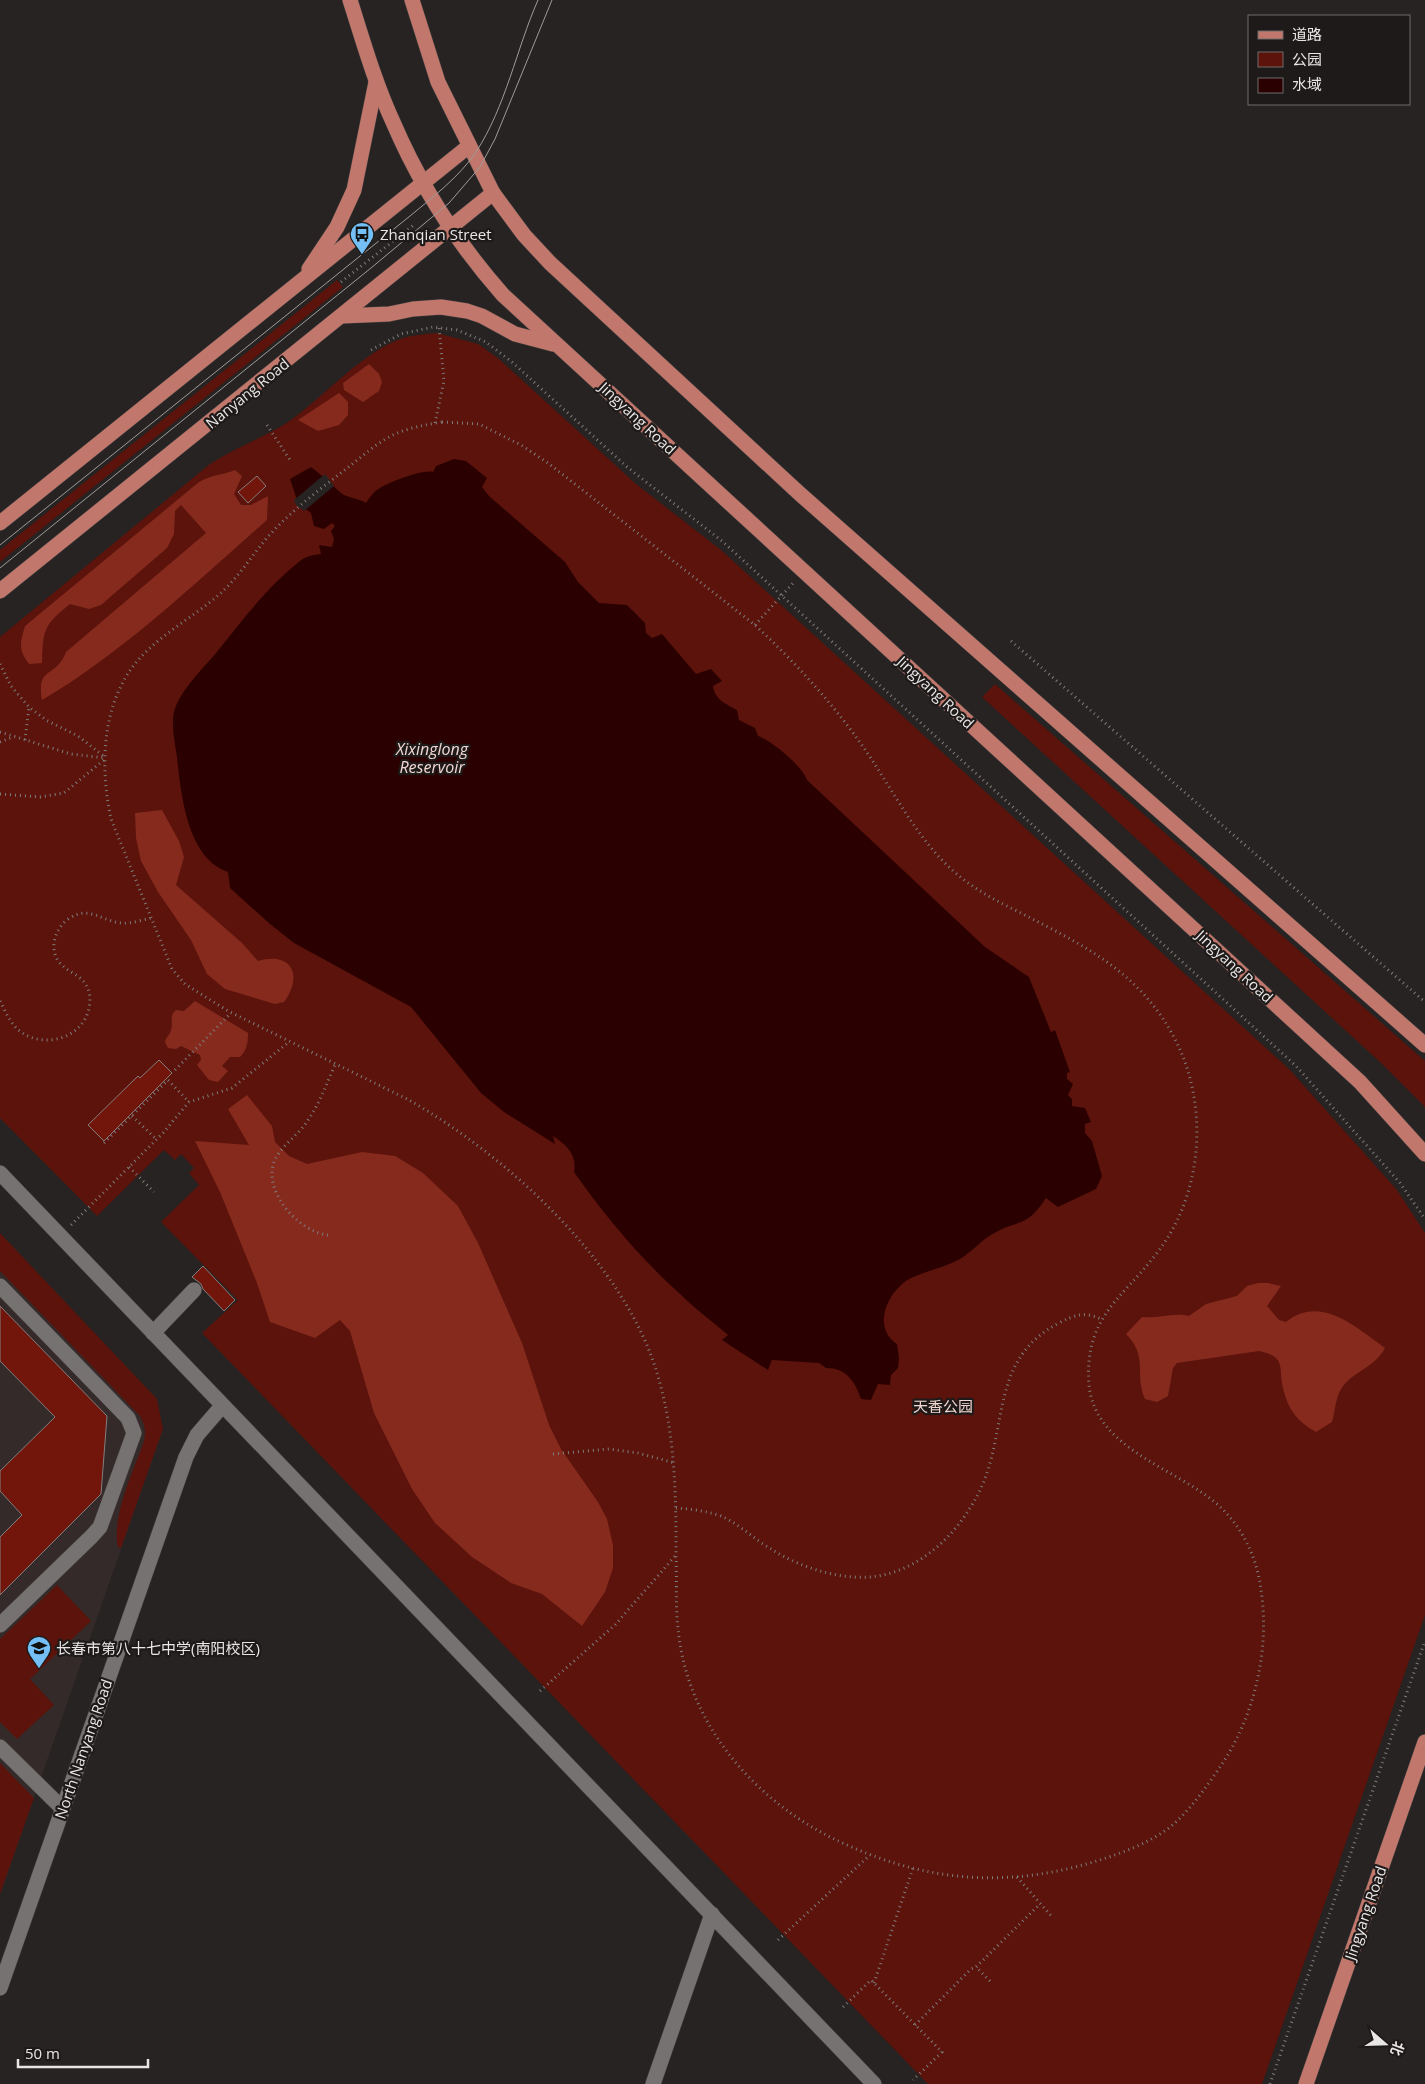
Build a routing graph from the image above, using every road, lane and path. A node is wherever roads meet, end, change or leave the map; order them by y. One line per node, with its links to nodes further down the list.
1 (350, 0): 3 (main road)
2 (412, 0): 4 (main road)
3 (377, 80): 5 (main road); 10 (main road)
4 (469, 146): 5 (main road); 6 (main road)
5 (424, 183): 8 (main road); 10 (main road)
6 (493, 193): 8 (main road, Nanyang Road); 37 (main road)
7 (415, 224): 9 (path)
8 (450, 229): 11 (main road, Nanyang Road); 13 (main road, Jingyang Road)
9 (342, 282)
10 (299, 283): 18 (main road)
11 (342, 316): 13 (main road); 20 (main road, Nanyang Road)
12 (439, 327): 14 (path); 15 (path); 21 (path)
13 (557, 345): 19 (main road, Jingyang Road)
14 (371, 350)
15 (435, 423): 22 (path); 30 (path)
16 (267, 425): 17 (path)
17 (290, 460)
18 (0, 523)
19 (804, 570): 21 (path); 44 (main road, Jingyang Road)
20 (0, 591)
21 (782, 596): 22 (path); 48 (path)
22 (755, 625): 53 (path)
23 (1011, 641): 34 (path)
24 (0, 664): 25 (path)
25 (29, 707): 28 (path); 30 (path)
26 (0, 732): 27 (path)
27 (13, 737): 28 (path); 29 (path)
28 (25, 740): 30 (path)
29 (0, 742)
30 (106, 758): 31 (path); 32 (path)
31 (0, 794)
32 (151, 918): 33 (path); 35 (path)
33 (0, 1001)
34 (1425, 1002)
35 (231, 1013): 36 (path); 39 (path)
36 (289, 1042): 38 (path); 40 (path)
37 (1425, 1046)
38 (335, 1065): 49 (path); 57 (path)
39 (175, 1070)
40 (189, 1102): 41 (path); 42 (path)
41 (132, 1116): 42 (path); 43 (path)
42 (156, 1139): 45 (path)
43 (104, 1143)
44 (1425, 1154)
45 (130, 1167): 47 (path); 50 (path)
46 (0, 1173): 50 (street)
47 (154, 1192)
48 (1425, 1219)
49 (328, 1234)
50 (61, 1236): 54 (street)
51 (0, 1286): 60 (street)
52 (194, 1290): 54 (street)
53 (1101, 1319): 58 (path); 68 (path)
54 (153, 1333): 55 (street)
55 (222, 1406): 65 (street, North Nanyang Road); 70 (street)
56 (553, 1454): 57 (path)
57 (674, 1463): 58 (path)
58 (676, 1508): 59 (path)
59 (676, 1555): 62 (path); 66 (path)
60 (0, 1625)
61 (1425, 1641): 82 (path)
62 (540, 1691)
63 (1425, 1742): 83 (main road, Jingyang Road)
64 (0, 1747): 65 (street)
65 (62, 1808): 76 (street, North Nanyang Road)
66 (870, 1855): 67 (path); 72 (path)
67 (913, 1868): 68 (path); 75 (path)
68 (1017, 1877): 69 (path)
69 (1040, 1904): 71 (path); 73 (path)
70 (712, 1914): 80 (street); 81 (street)
71 (1054, 1918)
72 (778, 1940)
73 (976, 1968): 74 (path); 78 (path)
74 (990, 1981)
75 (874, 1983): 77 (path); 78 (path)
76 (0, 1988)
77 (843, 2007)
78 (915, 2025): 79 (path)
79 (913, 2080)
80 (653, 2084)
81 (874, 2084)
82 (1270, 2084)
83 (1306, 2084)

